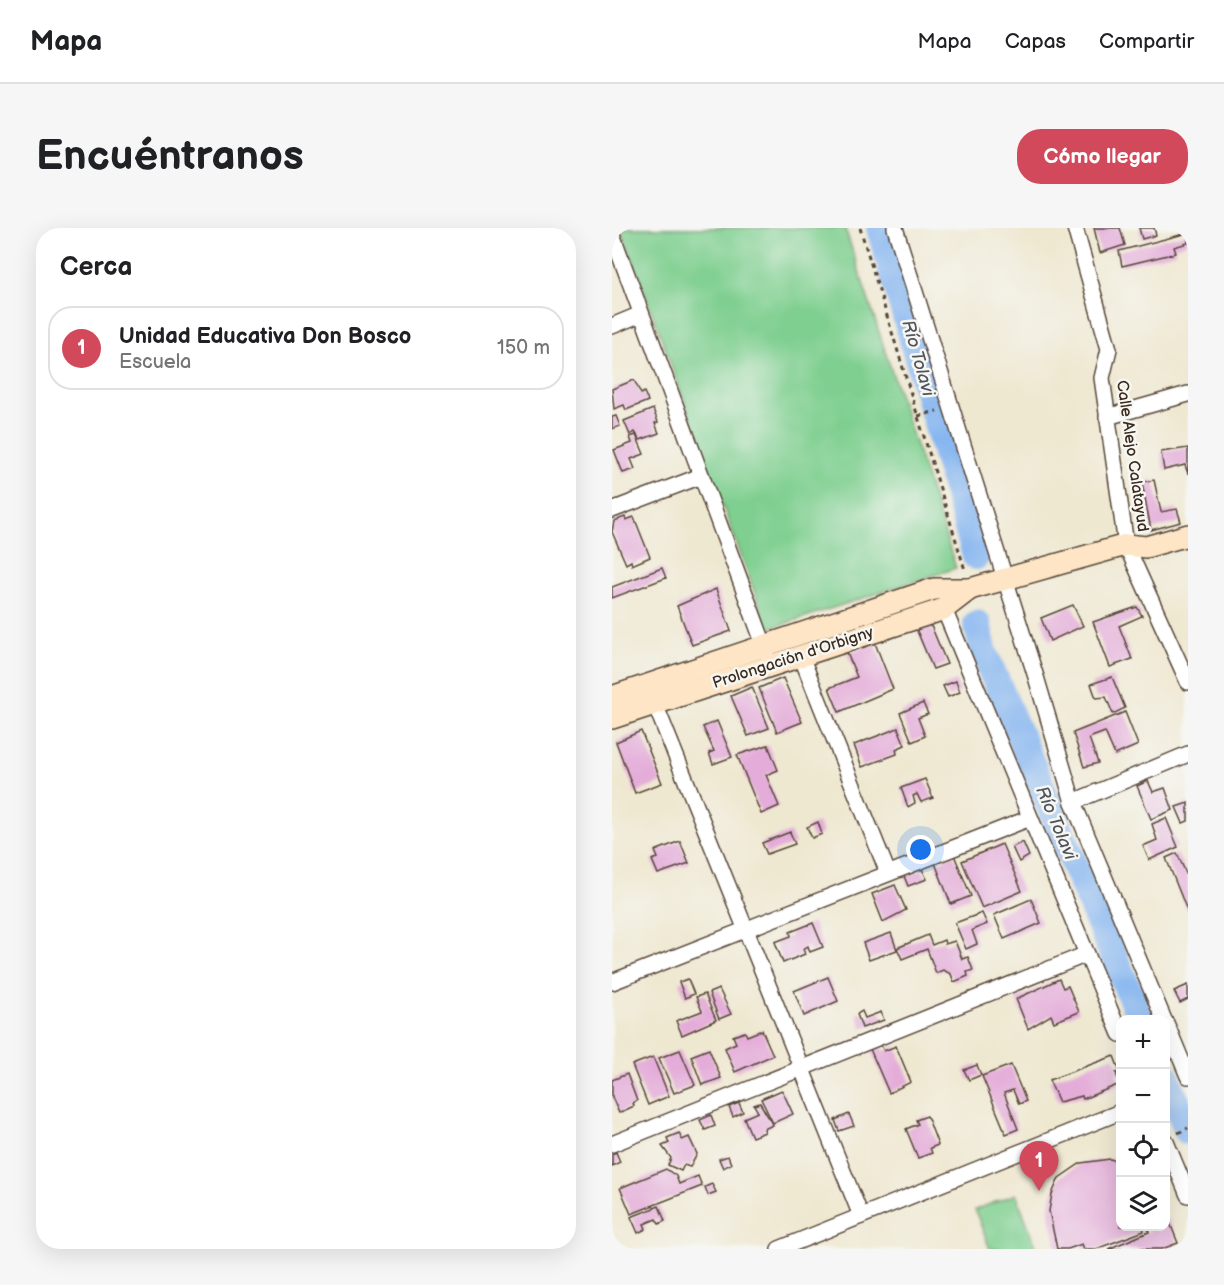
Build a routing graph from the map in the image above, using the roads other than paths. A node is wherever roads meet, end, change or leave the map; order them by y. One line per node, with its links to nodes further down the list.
1 (895, 228): 12 (street)
2 (1075, 228): 7 (street, Calle Alejo Calatayud)
3 (612, 234): 4 (street)
4 (641, 314): 5 (street); 8 (street)
5 (612, 326)
6 (1188, 394): 7 (street)
7 (1107, 417): 11 (street, Calle Alejo Calatayud)
8 (701, 476): 9 (street); 15 (street)
9 (612, 510)
10 (1188, 535): 11 (street, Prolongación d'Orbigny)
11 (1126, 545): 12 (street, Prolongación d'Orbigny); 17 (street, Calle Alejo Calatayud)
12 (1004, 578): 13 (street, Prolongación d'Orbigny); 22 (street)
13 (970, 589): 14 (street, Prolongación d'Orbigny); 15 (street, Prolongación d'Orbigny)
14 (944, 609): 16 (street, Prolongación d'Orbigny); 23 (street)
15 (767, 655): 16 (street, Prolongación d'Orbigny); 18 (street, Prolongación d'Orbigny); 19 (street, Prolongación d'Orbigny)
16 (801, 656): 24 (street)
17 (1188, 682)
18 (612, 697)
19 (655, 704): 20 (street, Prolongación d'Orbigny); 25 (street)
20 (612, 718)
21 (1188, 754): 22 (street)
22 (1073, 802): 28 (street)
23 (1030, 818): 24 (street); 26 (street)
24 (888, 873): 25 (street)
25 (746, 930): 27 (street); 31 (street)
26 (1087, 954): 29 (street); 31 (street)
27 (612, 982)
28 (1162, 1015)
29 (1116, 1024)
30 (1170, 1033): 32 (street)
31 (802, 1069): 34 (street); 37 (street)
32 (1188, 1077)
33 (1116, 1114): 37 (street)
34 (612, 1144)
35 (1170, 1152): 36 (street)
36 (1188, 1195)
37 (861, 1216): 38 (street)
38 (778, 1249)

